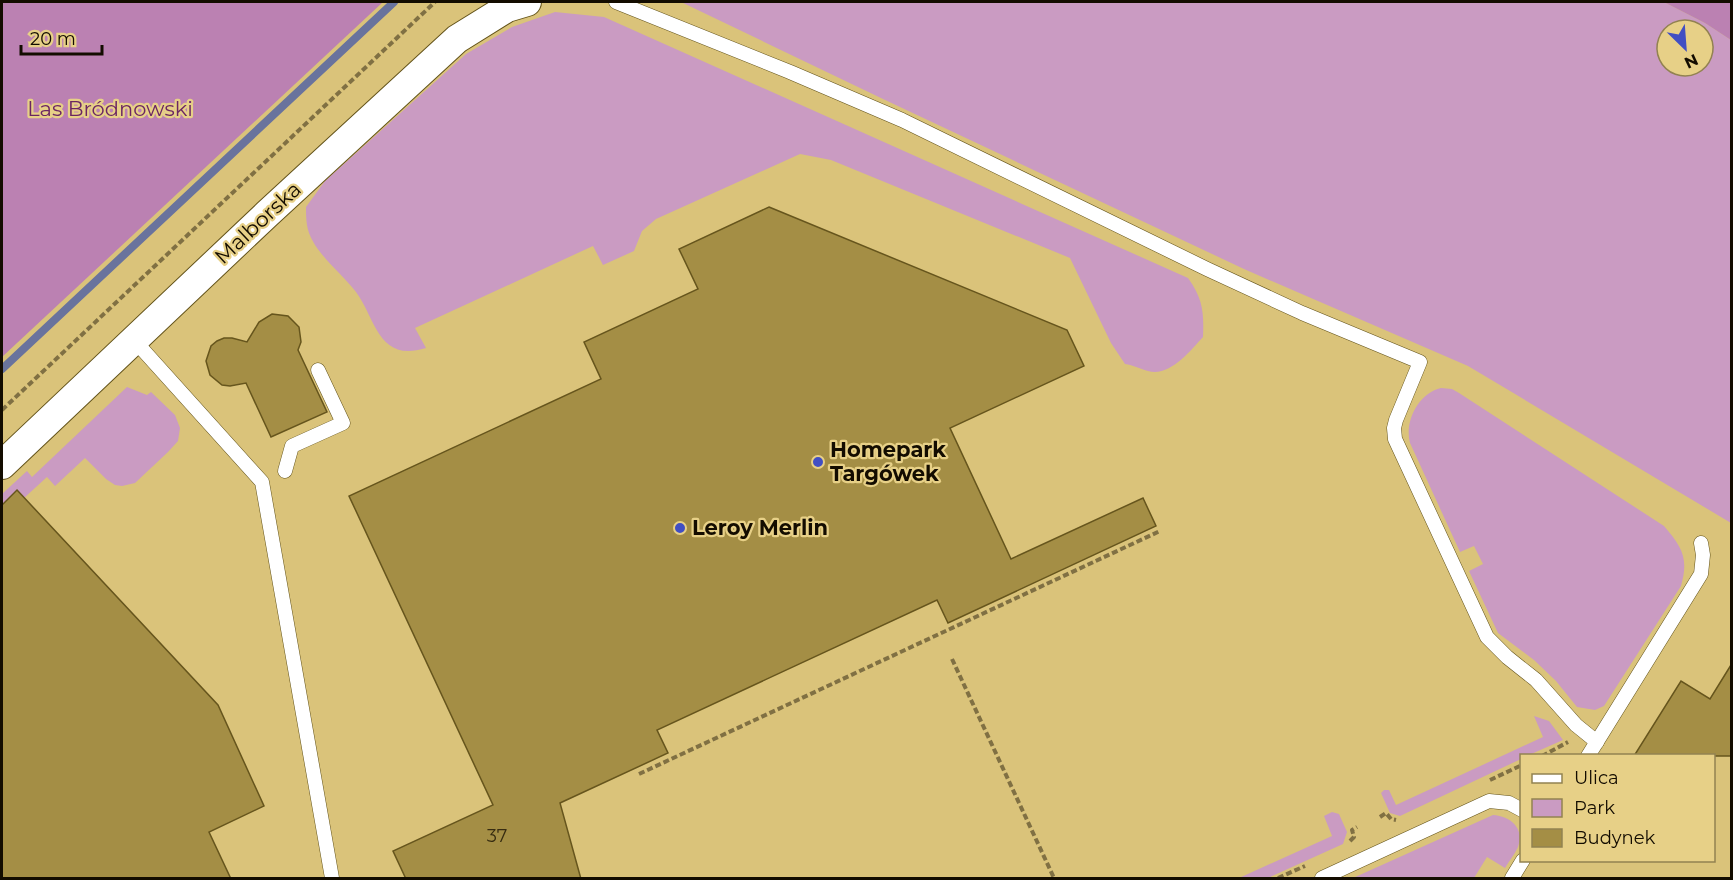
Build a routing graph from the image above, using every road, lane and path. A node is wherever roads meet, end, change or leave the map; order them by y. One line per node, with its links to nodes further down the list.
1 (435, 2): 6 (path)
2 (527, 2): 4 (street, Malborska)
3 (616, 2): 12 (lane)
4 (134, 340): 7 (street, Malborska); 19 (lane)
5 (318, 370): 8 (lane)
6 (2, 410)
7 (2, 465)
8 (285, 471)
9 (1160, 531): 16 (path)
10 (1701, 543): 13 (lane)
11 (952, 659): 20 (path)
12 (1580, 729): 13 (lane); 14 (path)
13 (1597, 742): 15 (lane)
14 (1546, 754)
15 (1589, 754)
16 (639, 774)
17 (1520, 809): 21 (lane)
18 (1522, 862): 22 (lane)
19 (332, 879)
20 (1054, 879)
21 (1322, 879)
22 (1512, 879)

